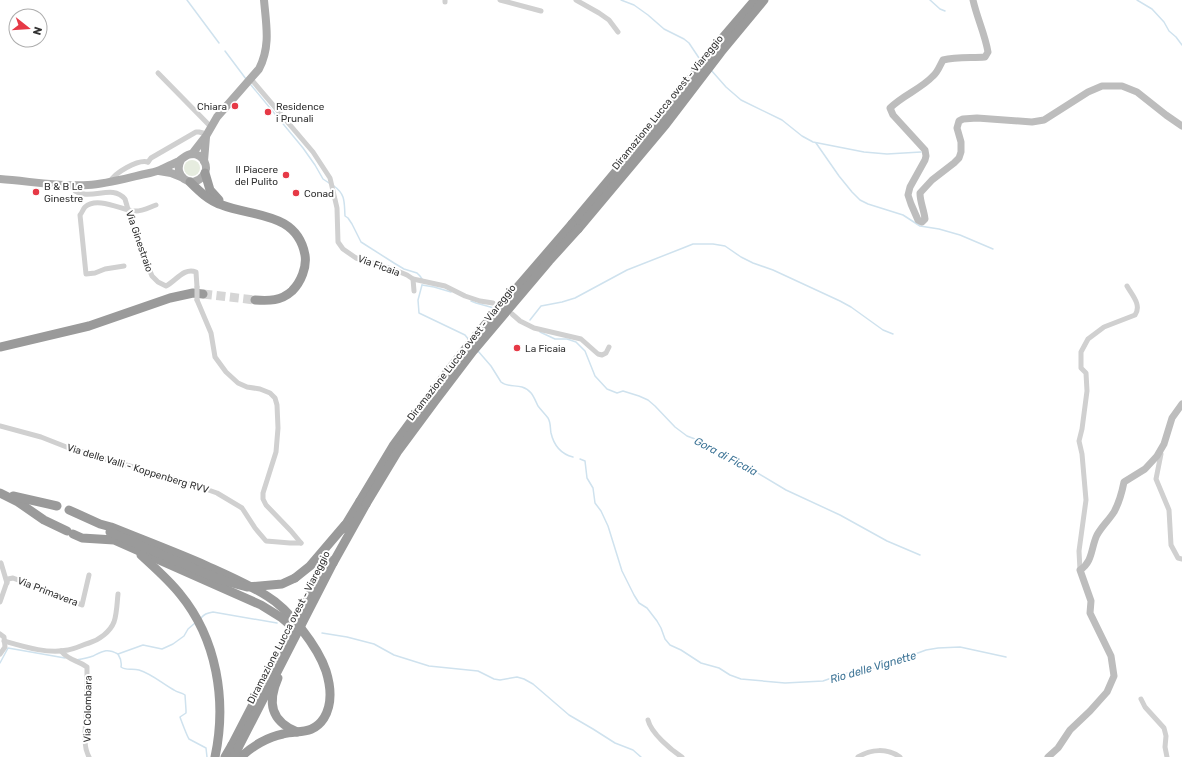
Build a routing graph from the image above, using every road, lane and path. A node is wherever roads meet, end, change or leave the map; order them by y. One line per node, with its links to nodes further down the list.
1 (264, 0): 10 (main road)
2 (500, 0): 7 (street)
3 (576, 0): 8 (street)
4 (755, 0): 11 (highway, Diramazione Lucca ovest - Viareggio)
5 (764, 0): 11 (highway, Diramazione Lucca ovest - Viareggio)
6 (974, 0): 13 (street)
7 (541, 11)
8 (618, 32)
9 (158, 73): 12 (street)
10 (251, 79): 12 (main road); 30 (street, Via Ficaia)
11 (663, 121): 43 (highway, Diramazione Lucca ovest - Viareggio, bridge)
12 (211, 126): 14 (main road)
13 (1182, 126)
14 (207, 135): 15 (main road); 17 (main road); 18 (street)
15 (192, 154): 16 (main road); 17 (main road)
16 (181, 160): 19 (main road); 21 (main road)
17 (204, 161): 20 (main road)
18 (148, 162): 19 (street); 23 (street)
19 (155, 172): 21 (main road); 23 (main road)
20 (205, 173): 24 (main road); 27 (highway)
21 (181, 177): 24 (main road)
22 (0, 179): 25 (main road)
23 (110, 182): 25 (main road)
24 (190, 182): 27 (highway)
25 (72, 185): 28 (street, Via Ginestraio)
26 (156, 205): 28 (street)
27 (230, 208): 34 (highway)
28 (129, 210): 29 (street); 33 (street, Via Ginestraio)
29 (124, 266)
30 (413, 279): 32 (street); 35 (street, Via Ficaia)
31 (1127, 286): 52 (street)
32 (414, 291)
33 (199, 293): 37 (highway); 40 (street, Via delle Valli - Koppenberg RVV)
34 (255, 300)
35 (493, 303)
36 (512, 314): 38 (street)
37 (0, 347)
38 (609, 347)
39 (1182, 404): 41 (street)
40 (0, 426)
41 (1164, 444): 49 (street); 52 (street)
42 (1, 494): 44 (highway); 48 (highway)
43 (363, 503): 47 (highway, Diramazione Lucca ovest - Viareggio); 50 (highway, Diramazione Lucca ovest - Viareggio)
44 (57, 506)
45 (69, 510): 46 (highway)
46 (100, 524): 47 (highway, bridge); 59 (highway)
47 (345, 525): 50 (highway, Diramazione Lucca ovest - Viareggio)
48 (149, 558): 59 (highway); 67 (highway)
49 (1182, 559)
50 (331, 561): 61 (highway, Diramazione Lucca ovest - Viareggio, bridge); 66 (highway, Diramazione Lucca ovest - Viareggio, bridge)
51 (0, 564): 54 (street)
52 (1080, 570): 74 (street)
53 (89, 575): 54 (street, Via Primavera)
54 (7, 583): 56 (street, Via Primavera)
55 (118, 594): 60 (street)
56 (0, 602)
57 (0, 634): 58 (street)
58 (4, 641): 60 (street); 62 (street)
59 (312, 646): 65 (highway)
60 (61, 651): 68 (street, Via Colombara)
61 (288, 652): 65 (highway); 66 (highway, Diramazione Lucca ovest - Viareggio, bridge)
62 (0, 654)
63 (1141, 699): 75 (street)
64 (648, 720): 71 (street)
65 (299, 732): 66 (highway)
66 (237, 750): 69 (highway, Diramazione Lucca ovest - Viareggio); 70 (highway, Diramazione Lucca ovest - Viareggio)
67 (216, 755)
68 (90, 757)
69 (225, 757)
70 (234, 757)
71 (682, 757)
72 (858, 757): 73 (street)
73 (900, 757)
74 (1048, 757)
75 (1167, 757)

